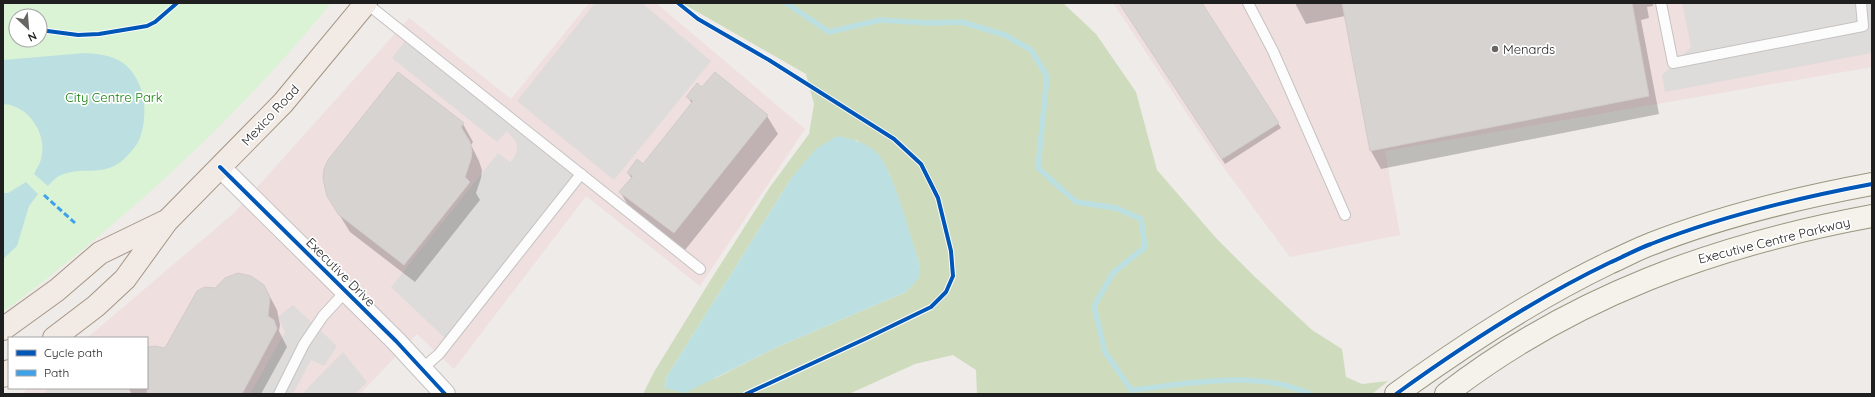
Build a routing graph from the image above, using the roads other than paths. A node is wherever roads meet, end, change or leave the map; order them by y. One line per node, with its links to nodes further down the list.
1 (366, 3): 5 (main road, Mexico Road); 6 (lane)
2 (1248, 3): 8 (lane)
3 (1661, 3): 4 (lane)
4 (1861, 3)
5 (220, 167): 10 (main road, Mexico Road); 12 (street, Executive Drive)
6 (581, 174): 11 (lane); 15 (lane)
7 (1872, 184): 18 (street)
8 (1345, 215)
9 (1872, 216): 19 (street, Executive Centre Parkway)
10 (167, 221): 13 (main road, Mexico Road); 14 (main road, Mexico Road)
11 (700, 269)
12 (346, 291): 15 (street, Executive Drive); 16 (lane)
13 (3, 329)
14 (55, 337)
15 (422, 368): 17 (street, Executive Drive)
16 (279, 394)
17 (445, 394)
18 (1396, 394)
19 (1446, 394)

